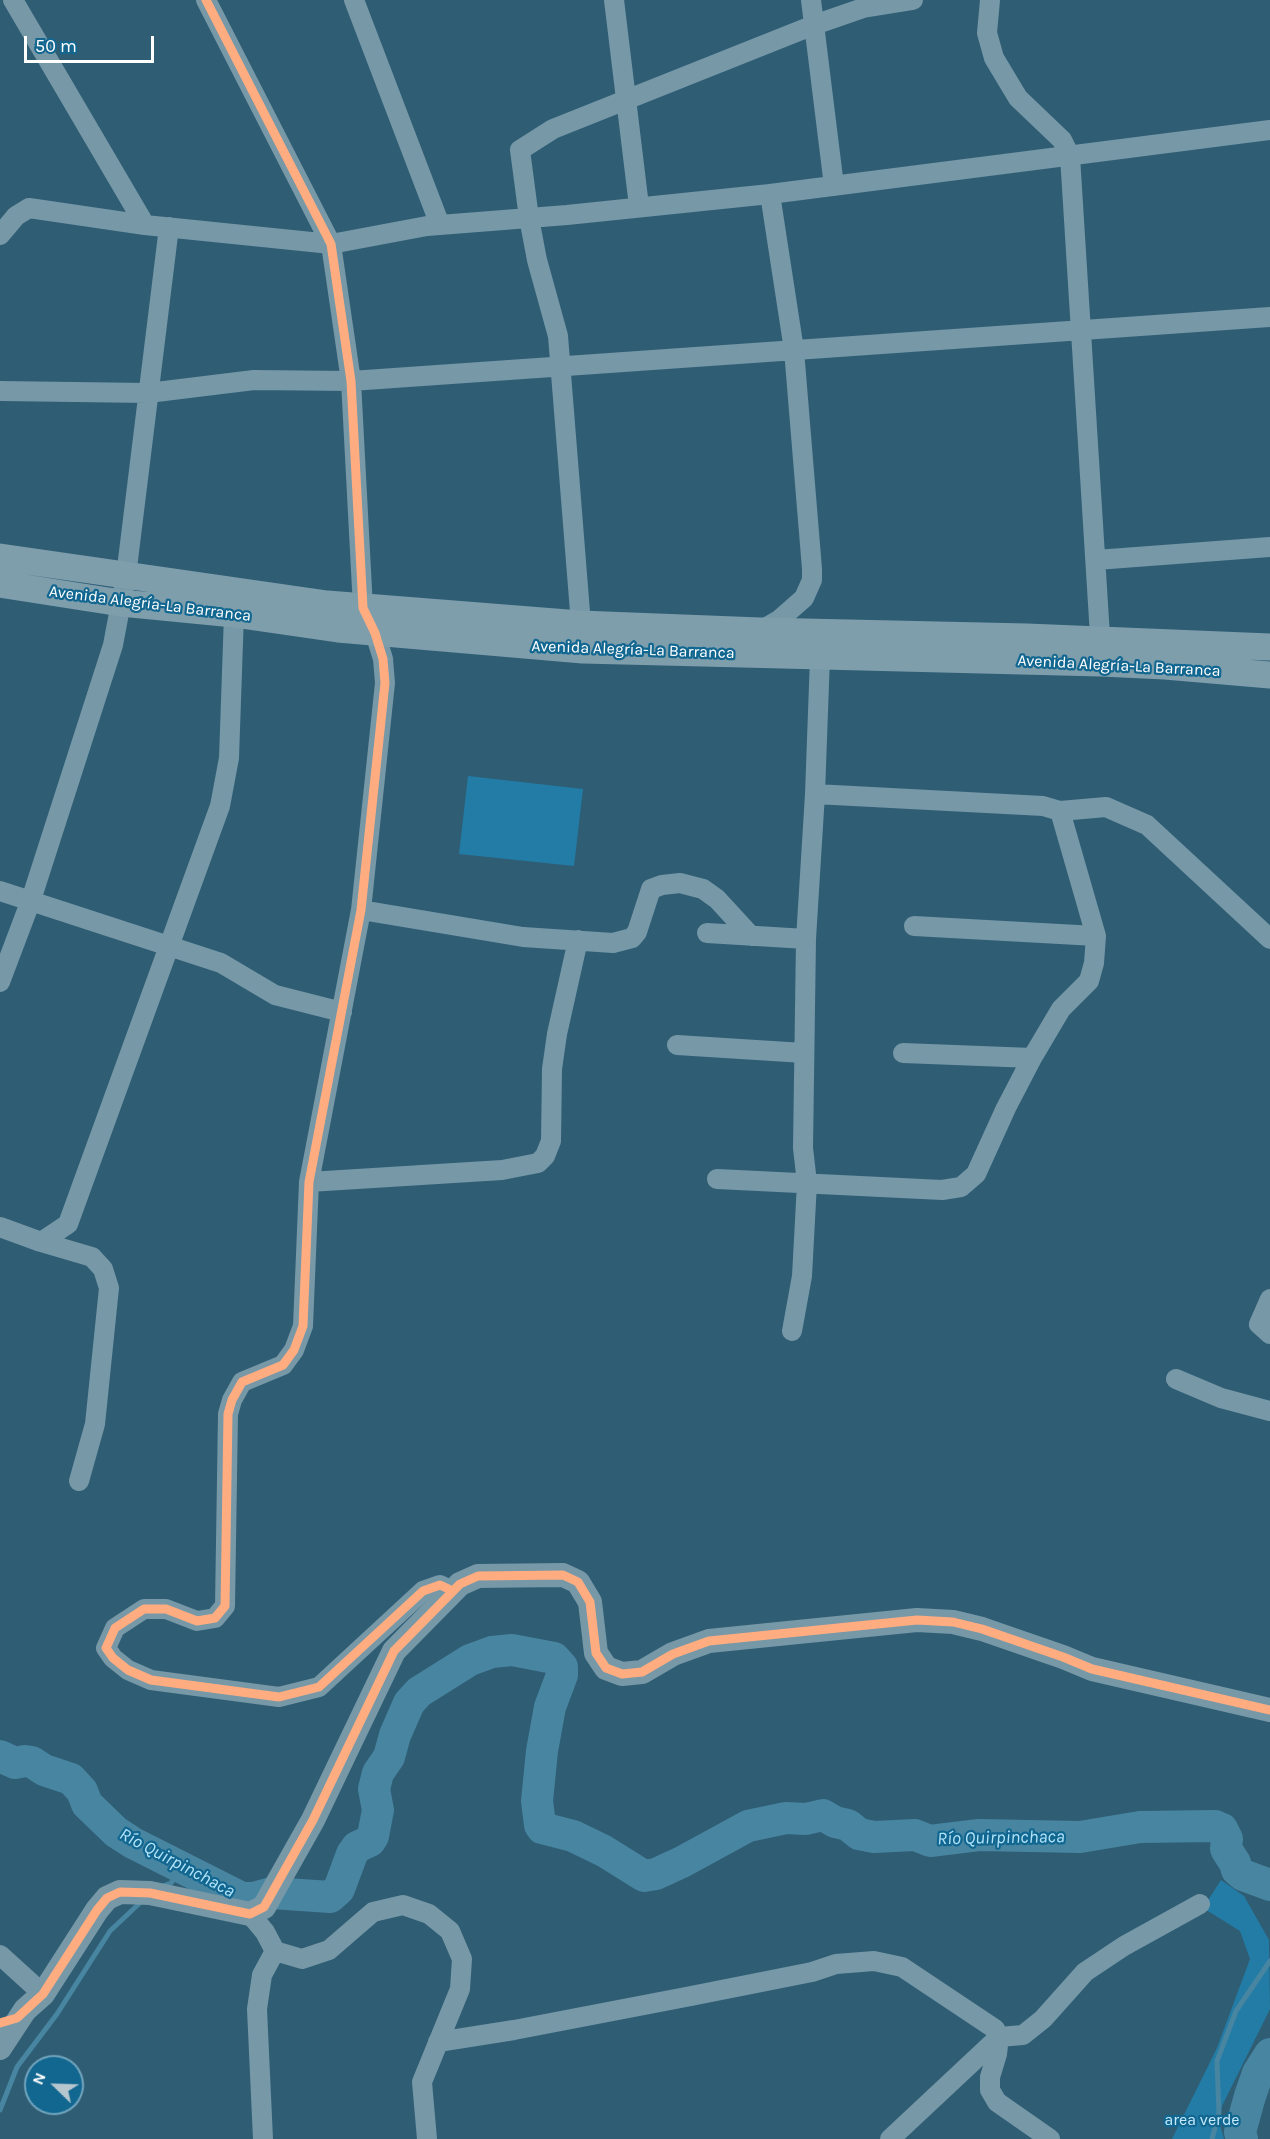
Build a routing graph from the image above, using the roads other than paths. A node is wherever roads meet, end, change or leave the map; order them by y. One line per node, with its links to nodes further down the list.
1 (14, 0): 16 (street)
2 (206, 0): 20 (street)
3 (354, 0): 17 (street)
4 (614, 0): 9 (street)
5 (811, 0): 8 (street)
6 (913, 0): 8 (street)
7 (990, 0): 11 (street)
8 (814, 25): 9 (street); 12 (street)
9 (626, 98): 14 (street); 15 (street)
10 (1270, 130): 11 (street)
11 (1070, 156): 12 (street); 22 (street)
12 (834, 186): 13 (street)
13 (770, 194): 14 (street); 23 (street)
14 (639, 206): 15 (street)
15 (529, 218): 17 (street); 24 (street)
16 (145, 225): 18 (street); 19 (street)
17 (440, 225): 20 (street)
18 (169, 227): 20 (street); 27 (street)
19 (0, 235)
20 (331, 244): 25 (street)
21 (1270, 317): 22 (street)
22 (1081, 330): 23 (street); 30 (street)
23 (794, 350): 24 (street); 37 (street)
24 (561, 366): 25 (street); 36 (street)
25 (351, 381): 27 (street); 35 (street)
26 (0, 391): 27 (street)
27 (148, 393): 31 (street)
28 (1270, 547): 30 (street)
29 (0, 557): 31 (main road, Avenida Alegría-La Barranca)
30 (1096, 560): 41 (street)
31 (126, 576): 33 (main road, Avenida Alegría-La Barranca); 34 (street)
32 (0, 584): 34 (main road, Avenida Alegría-La Barranca)
33 (237, 602): 34 (main road, Avenida Alegría-La Barranca); 35 (main road, Avenida Alegría-La Barranca); 38 (main road, Avenida Alegría-La Barranca); 57 (street)
34 (121, 603): 48 (street)
35 (363, 608): 36 (main road, Avenida Alegría-La Barranca); 38 (street)
36 (580, 624): 37 (main road, Avenida Alegría-La Barranca); 40 (street)
37 (760, 632): 41 (main road, Avenida Alegría-La Barranca); 42 (street)
38 (375, 633): 40 (main road, Avenida Alegría-La Barranca); 49 (street)
39 (1270, 647): 41 (main road, Avenida Alegría-La Barranca)
40 (583, 650): 42 (main road, Avenida Alegría-La Barranca)
41 (1101, 651): 43 (main road, Avenida Alegría-La Barranca); 44 (main road, Avenida Alegría-La Barranca)
42 (737, 654): 43 (main road, Avenida Alegría-La Barranca)
43 (820, 657): 45 (street)
44 (1270, 675)
45 (815, 794): 46 (street); 54 (street)
46 (1060, 811): 53 (street); 55 (street)
47 (0, 891): 48 (street)
48 (31, 900): 57 (street); 58 (street)
49 (361, 910): 56 (street); 59 (street)
50 (914, 926): 53 (street)
51 (707, 933): 52 (street)
52 (751, 936): 54 (street); 56 (street)
53 (1095, 936): 63 (street)
54 (806, 939): 61 (street)
55 (1270, 939)
56 (578, 940): 65 (street)
57 (169, 946): 59 (street); 68 (street)
58 (0, 982)
59 (342, 1012): 65 (street)
60 (677, 1045): 61 (street)
61 (804, 1053): 66 (street)
62 (903, 1053): 63 (street)
63 (1032, 1058): 66 (street)
64 (717, 1179): 66 (street)
65 (309, 1182): 75 (street)
66 (807, 1183): 70 (street)
67 (0, 1227): 68 (street)
68 (41, 1242): 74 (street)
69 (1270, 1299): 71 (street)
70 (792, 1331)
71 (1270, 1334)
72 (1176, 1379): 73 (street)
73 (1270, 1411)
74 (79, 1481)
75 (453, 1591): 76 (street); 78 (street)
76 (1270, 1710)
77 (1200, 1904): 84 (street)
78 (250, 1914): 79 (street); 81 (street)
79 (275, 1951): 85 (street); 87 (street)
80 (0, 1955): 81 (street)
81 (43, 1994): 82 (street)
82 (25, 2010): 83 (street); 86 (street)
83 (0, 2023)
84 (999, 2037): 85 (street); 89 (street); 90 (street)
85 (438, 2042): 88 (street)
86 (0, 2048)
87 (263, 2139)
88 (427, 2139)
89 (890, 2139)
90 (1050, 2139)

